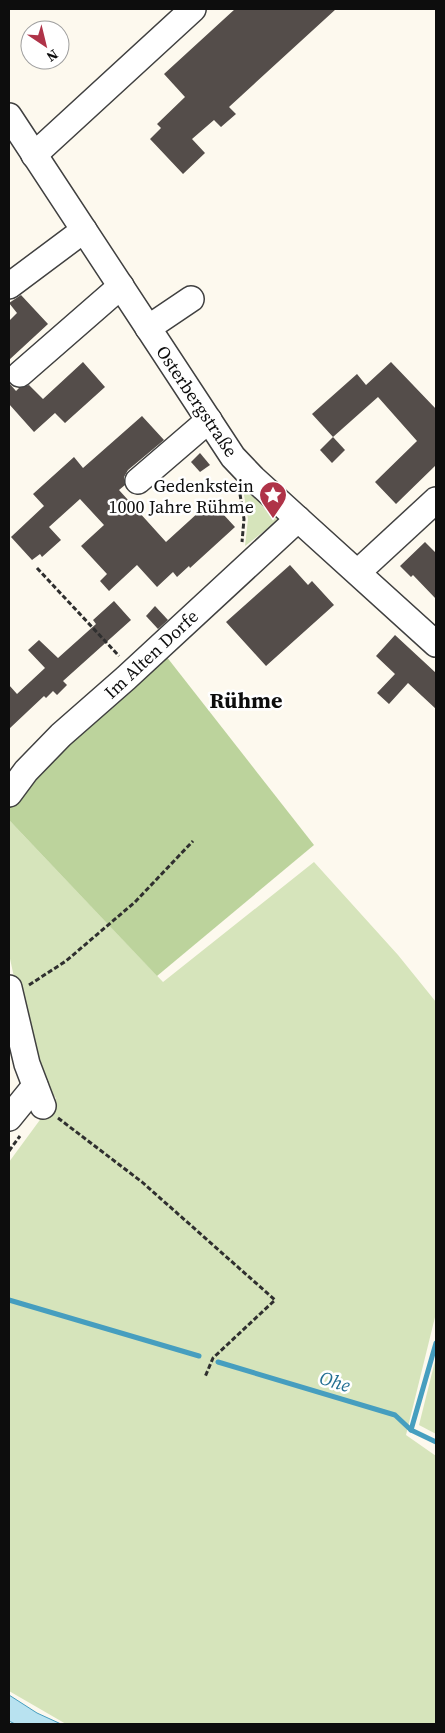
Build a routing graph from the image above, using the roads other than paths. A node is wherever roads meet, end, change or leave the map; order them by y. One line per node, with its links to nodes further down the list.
1 (193, 9): 3 (street)
2 (9, 116): 3 (street, Osterbergstraße)
3 (34, 154): 4 (street, Osterbergstraße)
4 (84, 230): 5 (street); 6 (street, Osterbergstraße)
5 (9, 286)
6 (120, 286): 8 (street, Osterbergstraße); 9 (street)
7 (191, 299): 8 (street)
8 (148, 328): 10 (street, Osterbergstraße)
9 (20, 374)
10 (209, 420): 11 (street); 13 (street, Osterbergstraße)
11 (138, 481)
12 (436, 500): 14 (street)
13 (298, 519): 14 (street, Osterbergstraße); 16 (street, Im Alten Dorfe)
14 (358, 572): 15 (street, Osterbergstraße)
15 (434, 638)
16 (9, 794)
17 (16, 986): 18 (street)
18 (9, 1118)

